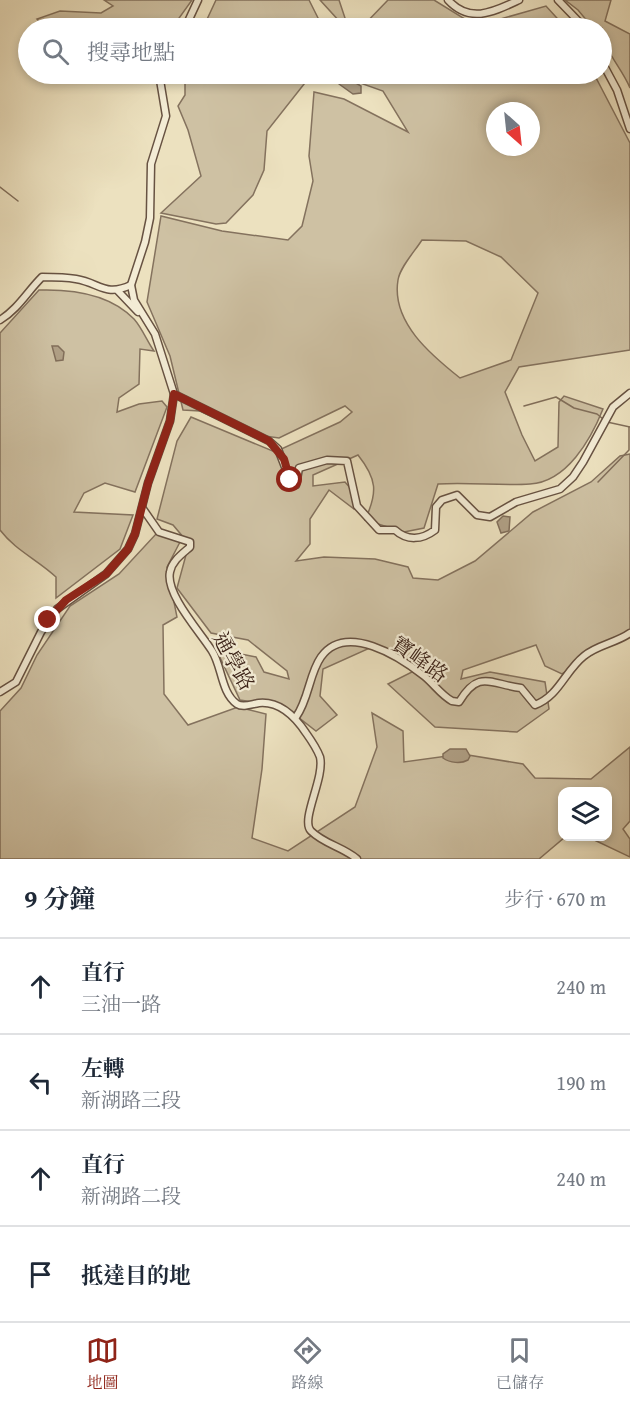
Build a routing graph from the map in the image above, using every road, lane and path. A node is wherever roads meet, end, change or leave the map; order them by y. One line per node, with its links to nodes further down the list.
1 (198, 0): 5 (street)
2 (448, 0): 3 (street)
3 (519, 0)
4 (558, 0): 6 (street)
5 (190, 18)
6 (575, 18)
7 (612, 81): 9 (street)
8 (161, 84): 10 (street)
9 (630, 129)
10 (131, 285): 11 (street); 13 (street)
11 (118, 291): 12 (street); 13 (street)
12 (0, 320)
13 (150, 326): 15 (street)
14 (630, 393): 15 (street)
15 (174, 394): 16 (street)
16 (143, 509): 18 (street); 19 (street, 通學路)
17 (630, 633): 19 (street, 寶峰路)
18 (0, 692)
19 (296, 717): 20 (street)
20 (357, 859)

